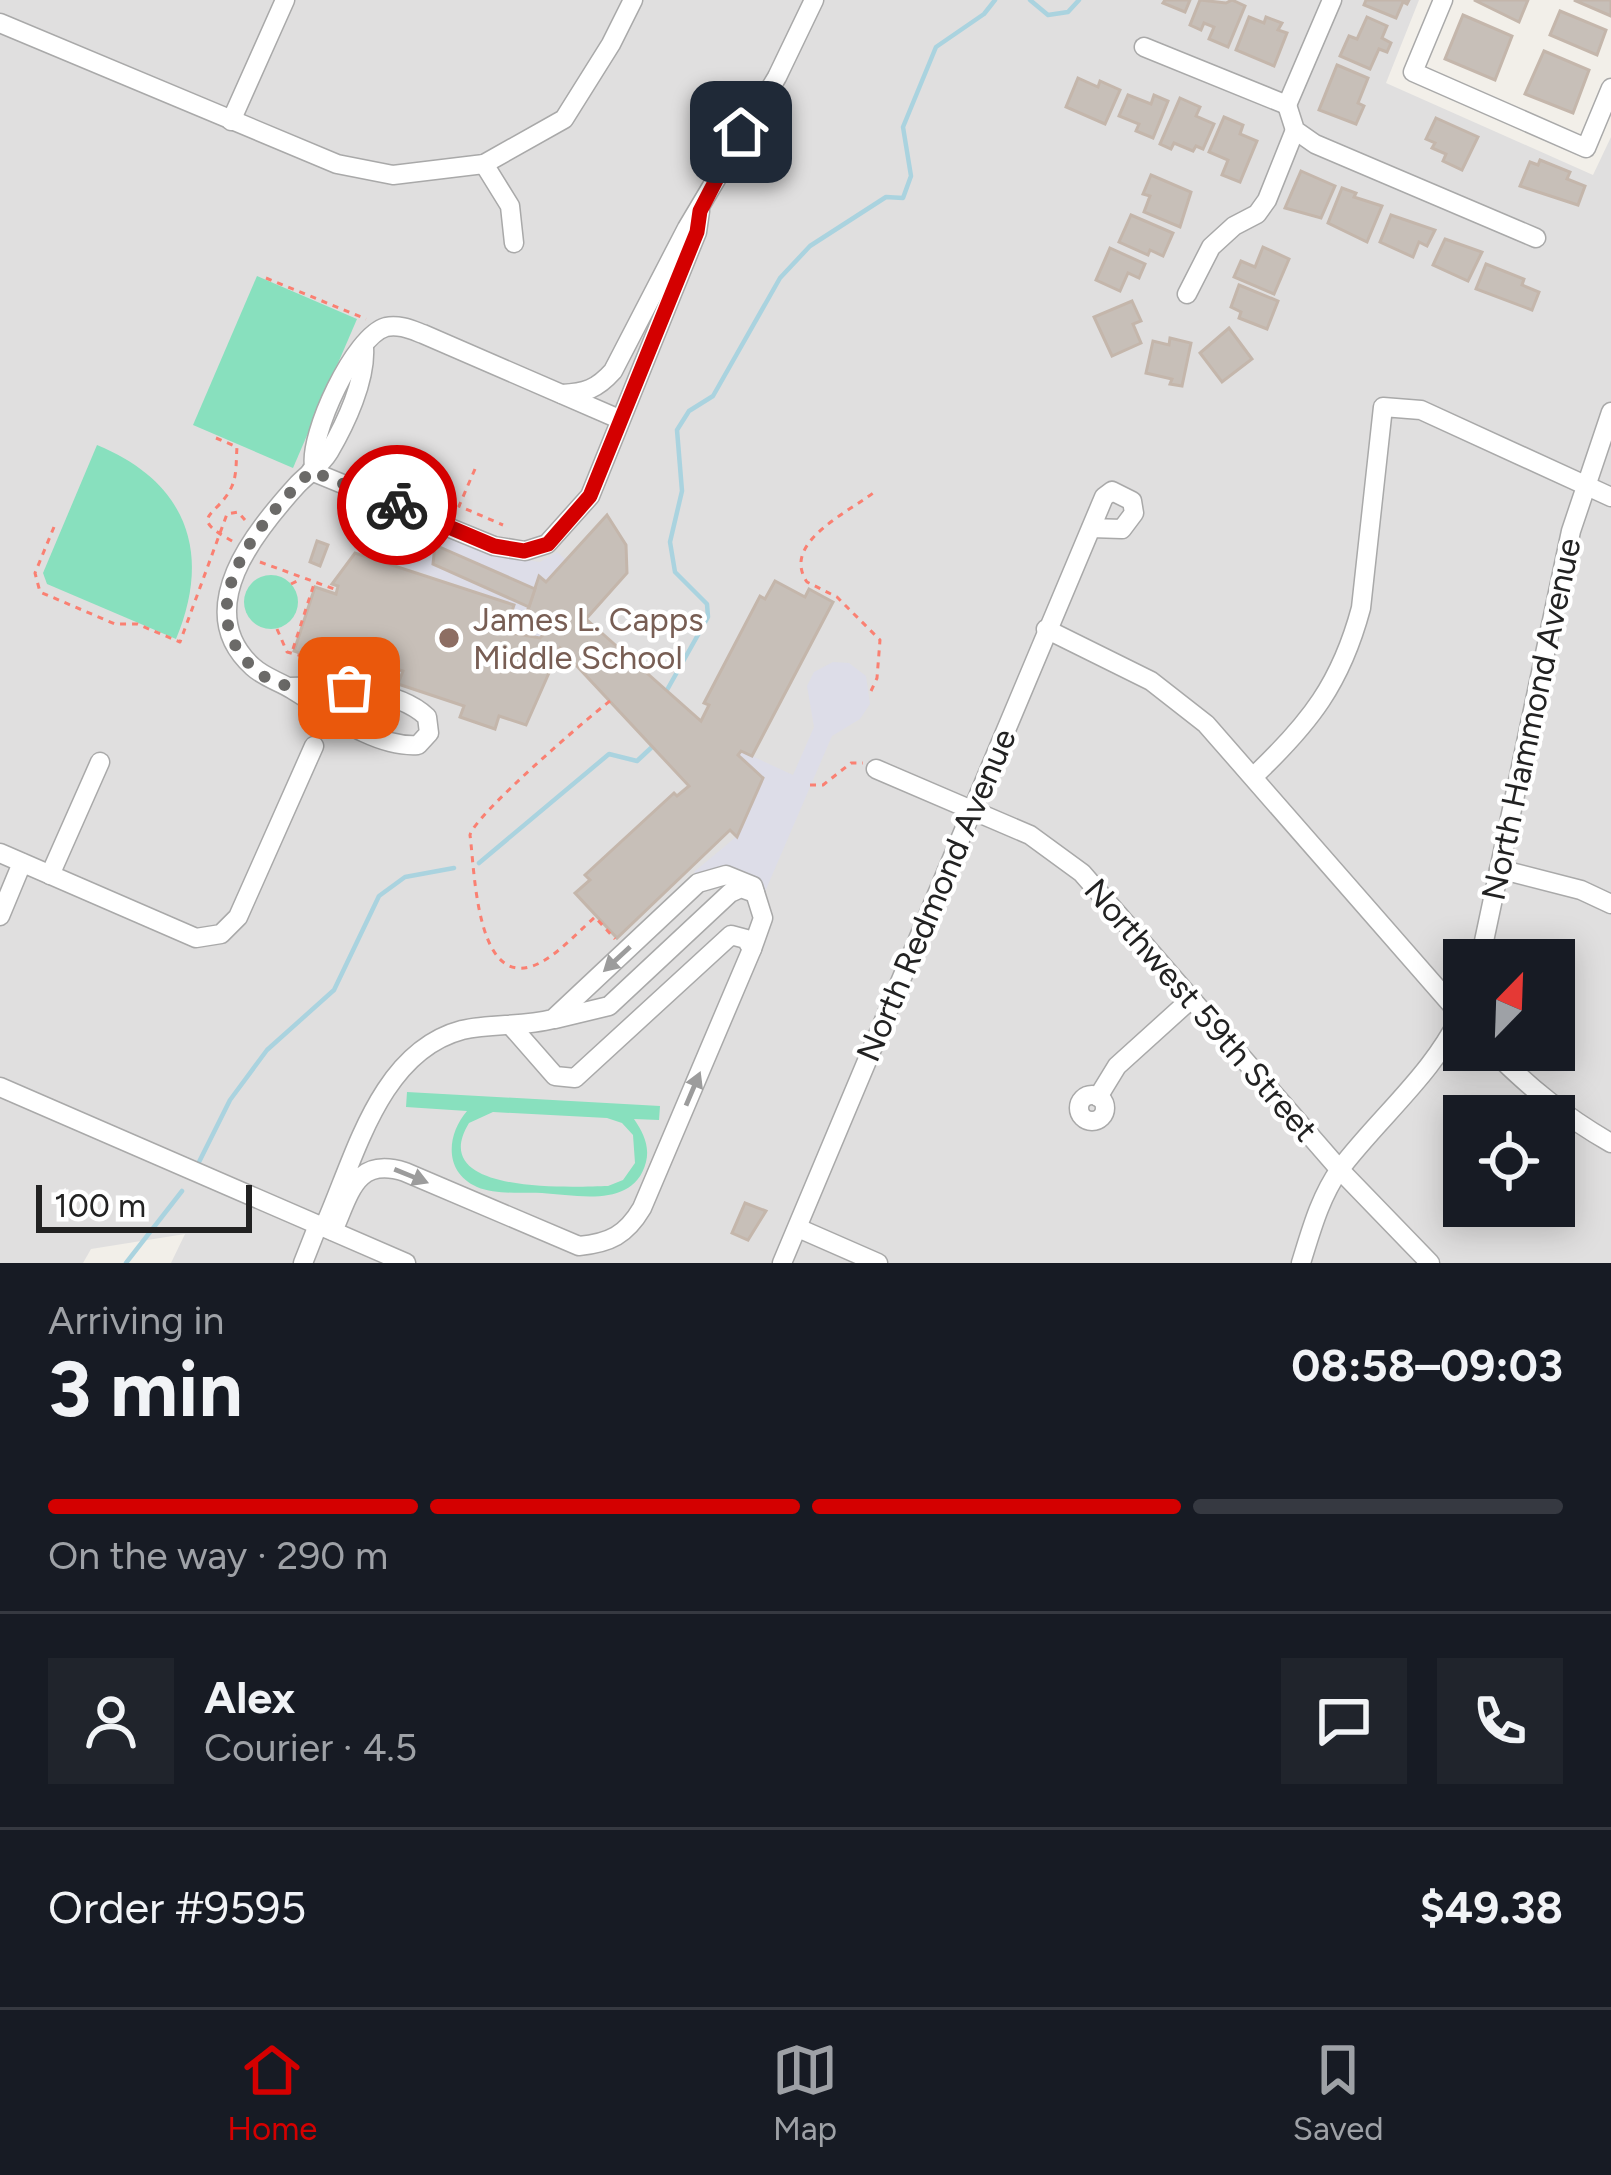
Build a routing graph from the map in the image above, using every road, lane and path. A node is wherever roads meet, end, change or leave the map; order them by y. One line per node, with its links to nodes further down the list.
1 (285, 0): 10 (street)
2 (633, 0): 12 (street)
3 (814, 0): 13 (street)
4 (1332, 0): 9 (street)
5 (1443, 0): 8 (street)
6 (0, 23): 10 (street)
7 (1144, 47): 9 (street)
8 (1611, 88)
9 (1287, 105): 11 (street)
10 (231, 121): 12 (street)
11 (1295, 130): 14 (street); 17 (street)
12 (484, 164): 15 (street)
13 (700, 211): 19 (street); 21 (street)
14 (1536, 238)
15 (514, 243)
16 (266, 278): 18 (path)
17 (1187, 294)
18 (392, 326): 19 (street); 23 (street)
19 (562, 394): 21 (street)
20 (1611, 412): 25 (street, North Hammond Avenue)
21 (619, 419): 23 (street)
22 (216, 438): 32 (path)
23 (312, 469): 46 (street)
24 (475, 469): 28 (path)
25 (1586, 483): 27 (street); 53 (street); 58 (street, North Hammond Avenue)
26 (877, 490): 47 (path)
27 (1611, 496)
28 (503, 525)
29 (244, 526): 32 (path)
30 (54, 527): 32 (path)
31 (1091, 528): 42 (street, North Redmond Avenue)
32 (219, 534): 33 (path)
33 (240, 546)
34 (256, 560): 35 (path)
35 (266, 566): 36 (path); 37 (path)
36 (266, 576)
37 (303, 579): 38 (path); 39 (path)
38 (315, 583): 40 (path); 43 (path)
39 (291, 584)
40 (337, 590)
41 (277, 629): 43 (path)
42 (1046, 629): 53 (street); 55 (street, North Redmond Avenue)
43 (292, 653): 44 (path)
44 (356, 670): 45 (path); 48 (path)
45 (354, 678)
46 (289, 687): 48 (street); 48 (street)
47 (872, 691)
48 (391, 699)
49 (610, 701): 64 (path)
50 (314, 746): 59 (street)
51 (100, 762): 59 (street)
52 (876, 769): 54 (path); 55 (street, Northwest 59th Street)
53 (1254, 776): 66 (street)
54 (811, 785)
55 (972, 809): 67 (street, Northwest 59th Street); 77 (street, North Redmond Avenue)
56 (0, 854): 57 (street)
57 (22, 863): 59 (street); 62 (street)
58 (1499, 869): 61 (street); 63 (street, North Hammond Avenue)
59 (50, 875)
60 (759, 896): 65 (street); 68 (street); 68 (street, one-way to 68)
61 (1611, 904)
62 (0, 916)
63 (1484, 939)
64 (621, 944)
65 (752, 949): 69 (street); 76 (street, one-way to 65)
66 (1443, 991)
67 (1190, 1000): 73 (street); 75 (street, Northwest 59th Street)
68 (553, 1019): 69 (street)
69 (512, 1027): 76 (street)
70 (1443, 1044): 75 (street)
71 (1513, 1071): 74 (street)
72 (0, 1087): 76 (street)
73 (1098, 1097)
74 (1611, 1143)
75 (1340, 1170): 82 (street); 83 (street, Northwest 59th Street)
76 (325, 1228): 78 (street); 79 (street)
77 (798, 1228): 80 (street, North Redmond Avenue); 81 (street)
78 (303, 1263)
79 (406, 1263)
80 (782, 1263)
81 (878, 1263)
82 (1301, 1263)
83 (1430, 1263)

